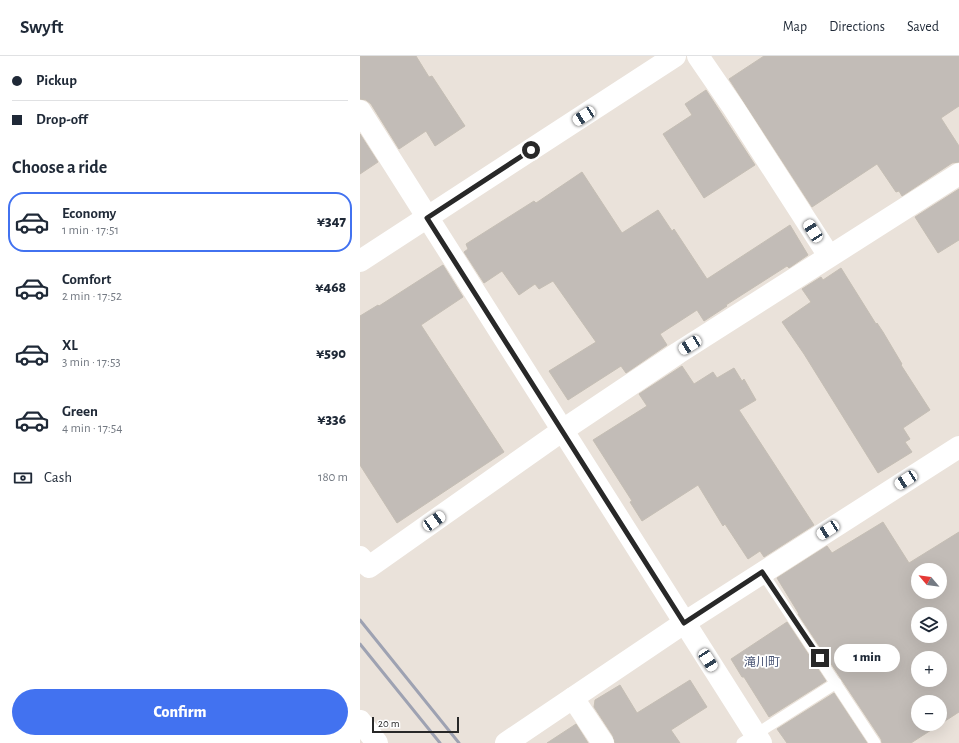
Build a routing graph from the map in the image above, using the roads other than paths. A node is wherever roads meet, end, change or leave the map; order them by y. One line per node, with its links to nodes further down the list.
1 (675, 56): 5 (street)
2 (698, 56): 6 (street)
3 (360, 111): 5 (street)
4 (959, 174): 6 (street)
5 (427, 218): 7 (street); 8 (street)
6 (829, 256): 8 (street)
7 (360, 261)
8 (562, 430): 10 (street); 12 (street)
9 (959, 447): 11 (street)
10 (360, 557)
11 (762, 572): 12 (street); 13 (lane)
12 (684, 623): 14 (street); 16 (street)
13 (836, 683): 16 (lane); 20 (lane)
14 (572, 698): 17 (street); 19 (street)
15 (360, 722): 18 (street)
16 (753, 740)
17 (512, 741)
18 (376, 743)
19 (603, 743)
20 (875, 743)

